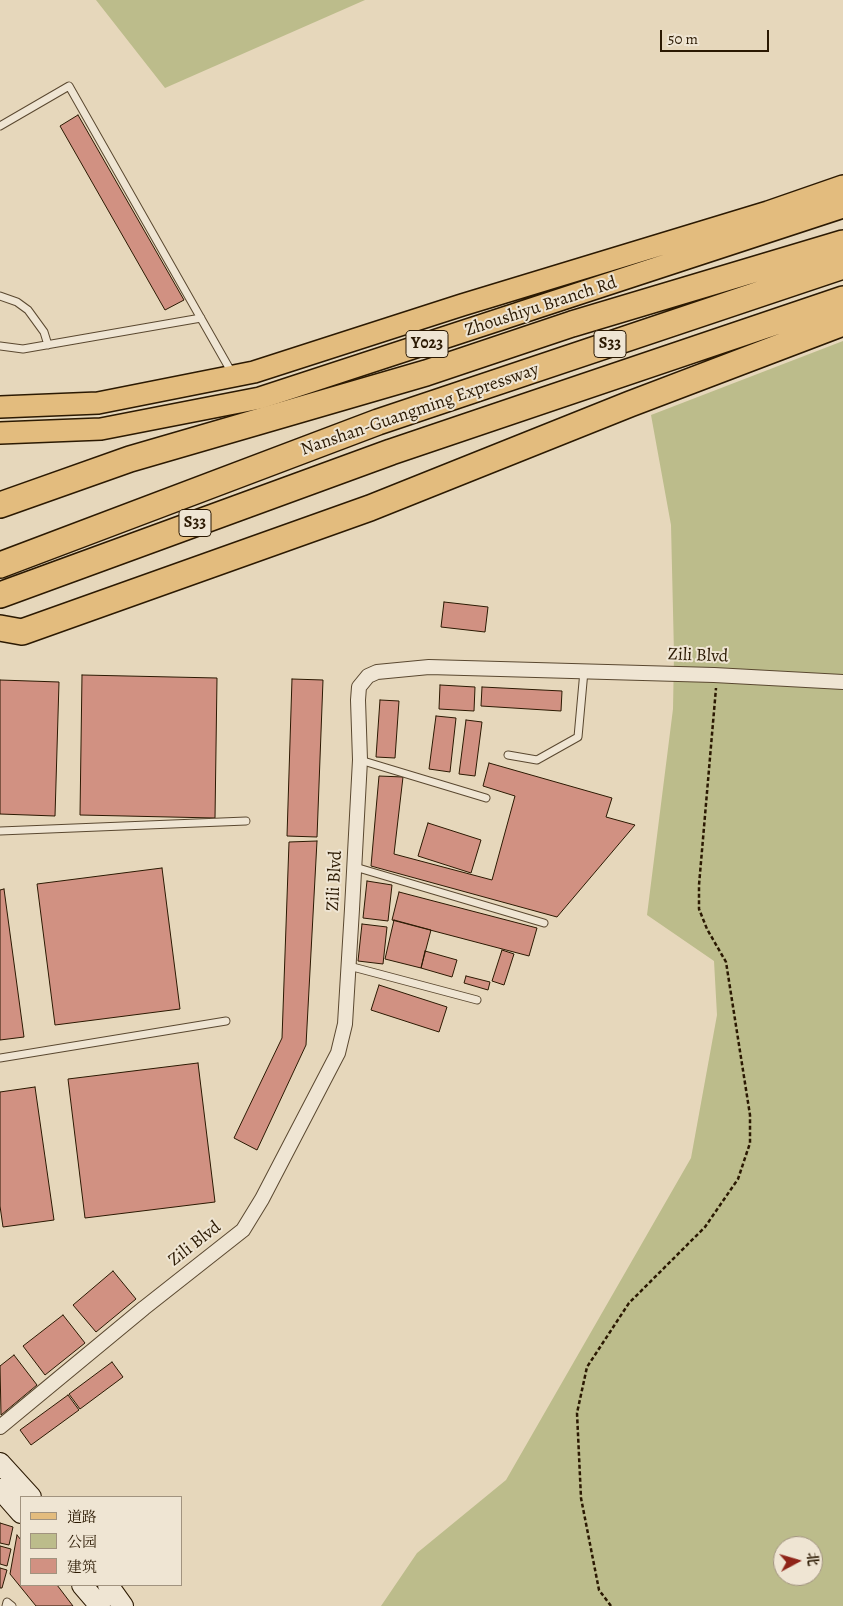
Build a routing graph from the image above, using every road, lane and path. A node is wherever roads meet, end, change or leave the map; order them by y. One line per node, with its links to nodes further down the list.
1 (0, 126): 8 (lane)
2 (843, 186): 12 (main road, Zhoushiyu Branch Rd / Y023)
3 (843, 207): 14 (main road, Zhoushiyu Branch Rd / Y023)
4 (843, 243): 15 (highway)
5 (843, 266): 16 (highway, Nanshan-Guangming Expressway / S33)
6 (0, 296): 10 (lane)
7 (843, 299): 17 (highway, Nanshan-Guangming Expressway / S33)
8 (201, 318): 10 (lane); 12 (lane)
9 (843, 323): 18 (highway)
10 (48, 345): 11 (lane)
11 (0, 346)
12 (234, 376): 13 (main road, Zhoushiyu Branch Rd / Y023)
13 (0, 407)
14 (0, 433)
15 (0, 504)
16 (0, 565)
17 (0, 595)
18 (0, 628)
19 (584, 671): 20 (street, Zili Blvd); 22 (lane); 23 (street, Zili Blvd)
20 (843, 682)
21 (716, 684): 44 (path)
22 (508, 755)
23 (360, 760): 24 (lane); 27 (street, Zili Blvd)
24 (486, 798)
25 (246, 821): 26 (lane)
26 (0, 831)
27 (355, 867): 28 (lane); 29 (street, Zili Blvd)
28 (544, 923)
29 (349, 966): 30 (lane); 33 (street, Zili Blvd)
30 (477, 1000)
31 (226, 1021): 32 (lane)
32 (0, 1058)
33 (0, 1427)
34 (0, 1464): 36 (street)
35 (0, 1488): 37 (street)
36 (30, 1496)
37 (20, 1512)
38 (83, 1586): 42 (street)
39 (109, 1586): 43 (street)
40 (6, 1606): 41 (lane)
41 (12, 1606)
42 (100, 1606)
43 (123, 1606)
44 (611, 1606)

